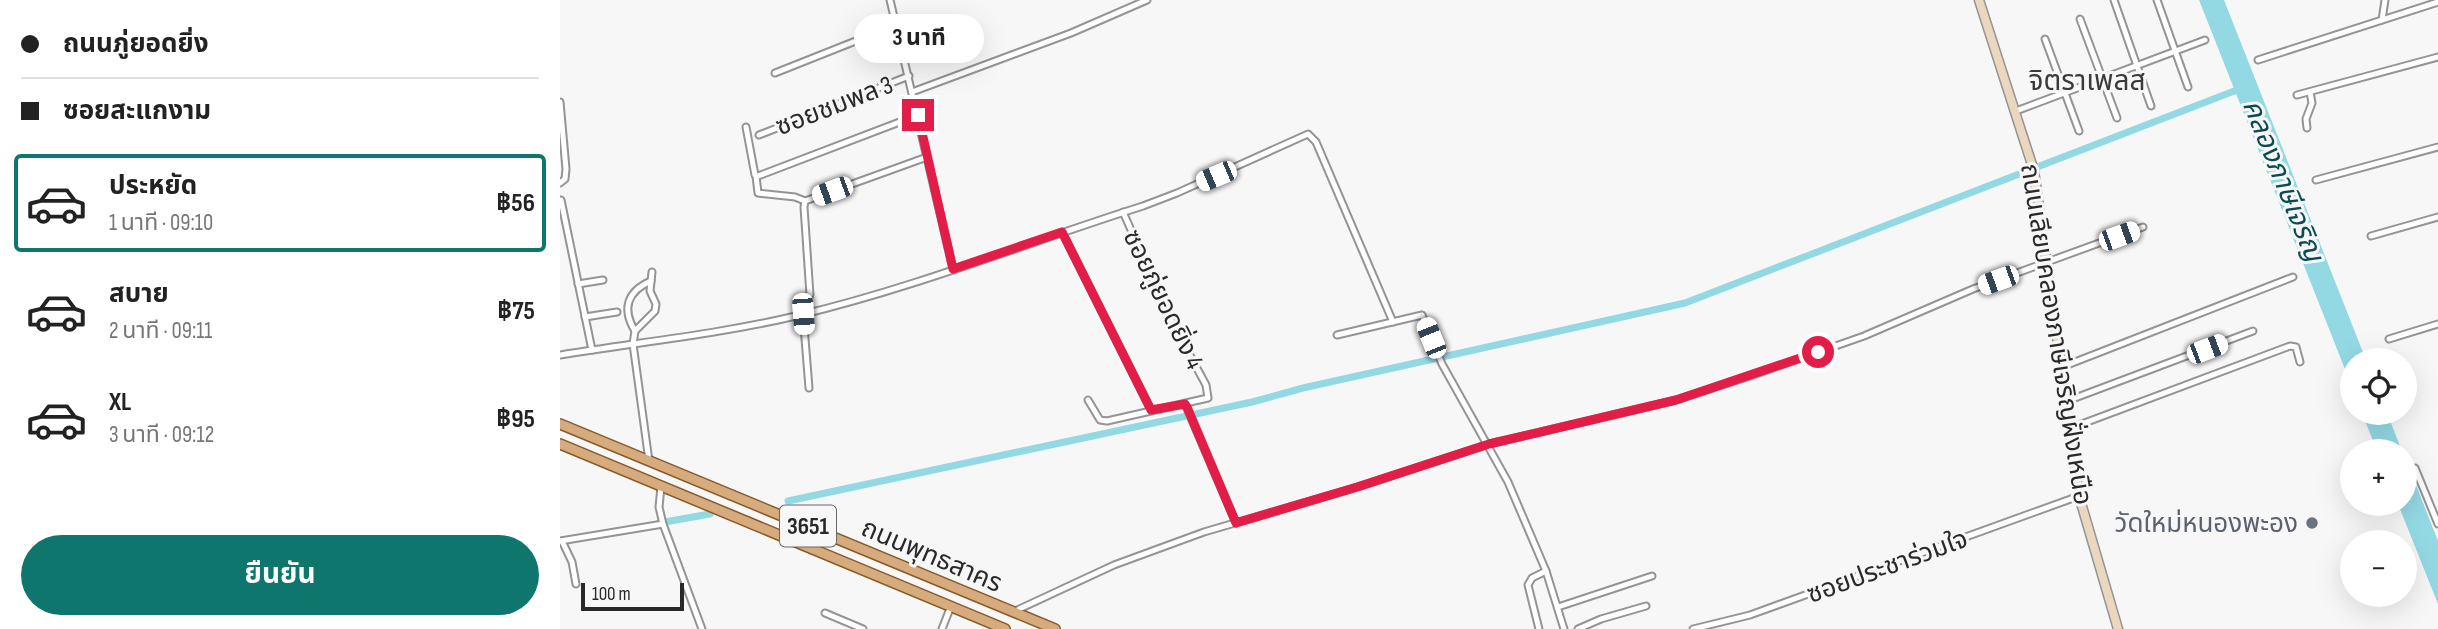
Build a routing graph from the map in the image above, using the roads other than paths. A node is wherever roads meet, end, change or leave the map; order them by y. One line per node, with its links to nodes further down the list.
1 (890, 0): 10 (street)
2 (1147, 0): 21 (street)
3 (1979, 0): 27 (main road, ถนนเลียบคลองภาษีเจริญฝั่งเหนือ)
4 (2114, 0): 16 (street)
5 (2157, 0): 13 (street)
6 (2385, 0): 9 (street)
7 (2438, 2): 9 (street)
8 (2080, 19): 19 (street)
9 (2382, 20): 15 (street)
10 (896, 25): 17 (street); 18 (street)
11 (2045, 39): 23 (street)
12 (2206, 40): 13 (street)
13 (2175, 52): 16 (street); 20 (street)
14 (2438, 57): 22 (street)
15 (2258, 60)
16 (2137, 67): 19 (street); 26 (street)
17 (775, 73)
18 (909, 76): 21 (street); 33 (street, ซอยชมพล 3)
19 (2102, 80): 23 (street); 29 (street)
20 (2188, 88)
21 (912, 92): 28 (street)
22 (2310, 92): 24 (street); 31 (street)
23 (2065, 93): 27 (street); 32 (street)
24 (2297, 95)
25 (560, 102): 38 (street)
26 (2151, 106)
27 (2016, 111): 46 (main road, ถนนเลียบคลองภาษีเจริญฝั่งเหนือ)
28 (918, 115): 35 (street); 36 (street)
29 (2117, 118)
30 (746, 127): 36 (street)
31 (2307, 128)
32 (2079, 131)
33 (759, 135)
34 (2438, 146): 37 (street)
35 (927, 157): 40 (street); 47 (street)
36 (756, 176): 40 (street)
37 (2316, 180)
38 (560, 183)
39 (561, 200): 52 (street)
40 (805, 201): 53 (street)
41 (1123, 212): 44 (street); 57 (street); 71 (street, ซอยภู่ยอดยิ่ง 4)
42 (2438, 217): 45 (street)
43 (2143, 227): 46 (street)
44 (1062, 232): 47 (street); 72 (street)
45 (2371, 236)
46 (2048, 262): 67 (main road, ถนนเลียบคลองภาษีเจริญฝั่งเหนือ); 76 (street)
47 (953, 269): 55 (street)
48 (652, 272): 51 (street)
49 (2293, 277): 67 (street)
50 (603, 280): 52 (street)
51 (651, 281): 59 (street); 59 (street)
52 (578, 284): 56 (street)
53 (810, 295)
54 (617, 312): 56 (street)
55 (803, 314): 63 (street); 68 (street)
56 (585, 317): 64 (street)
57 (1393, 322): 61 (street); 76 (street)
58 (2438, 324): 62 (street)
59 (635, 331): 63 (street)
60 (2253, 331): 70 (street)
61 (1337, 335)
62 (2389, 339)
63 (633, 344): 64 (street); 77 (street)
64 (592, 350): 65 (street)
65 (560, 355)
66 (2300, 362): 74 (street)
67 (2062, 367): 70 (main road, ถนนเลียบคลองภาษีเจริญฝั่งเหนือ)
68 (809, 388)
69 (1088, 400): 72 (street)
70 (2067, 401): 74 (main road, ถนนเลียบคลองภาษีเจริญฝั่งเหนือ)
71 (1185, 404): 72 (street); 81 (street)
72 (1151, 410)
73 (560, 424): 77 (main road, ถนนพุทธสาคร / 3651)
74 (2071, 428): 80 (main road, ถนนเลียบคลองภาษีเจริญฝั่งเหนือ)
75 (560, 444): 79 (main road, ถนนพุทธสาคร / 3651)
76 (1489, 444): 81 (street); 85 (street)
77 (649, 461): 91 (main road, ถนนพุทธสาคร / 3651)
78 (2417, 473): 83 (street)
79 (661, 487): 82 (street); 88 (main road, ถนนพุทธสาคร / 3651)
80 (2079, 496): 101 (street, ซอยประชาร่วมใจ); 102 (main road, ถนนเลียบคลองภาษีเจริญฝั่งเหนือ)
81 (1236, 523): 91 (street)
82 (663, 524): 84 (street); 93 (street)
83 (2438, 524)
84 (561, 541): 87 (street)
85 (1546, 571): 90 (street); 98 (street)
86 (1652, 576): 90 (street)
87 (576, 584)
88 (951, 606): 95 (street); 96 (main road, ถนนพุทธสาคร / 3651)
89 (1646, 606): 100 (street)
90 (1558, 607): 99 (street)
91 (1013, 612): 97 (main road, ถนนพุทธสาคร / 3651)
92 (825, 613): 94 (street)
93 (702, 629)
94 (863, 629)
95 (942, 629)
96 (1005, 629)
97 (1055, 629)
98 (1539, 629)
99 (1564, 629)
100 (1578, 629)
101 (1693, 629)
102 (2118, 629)

